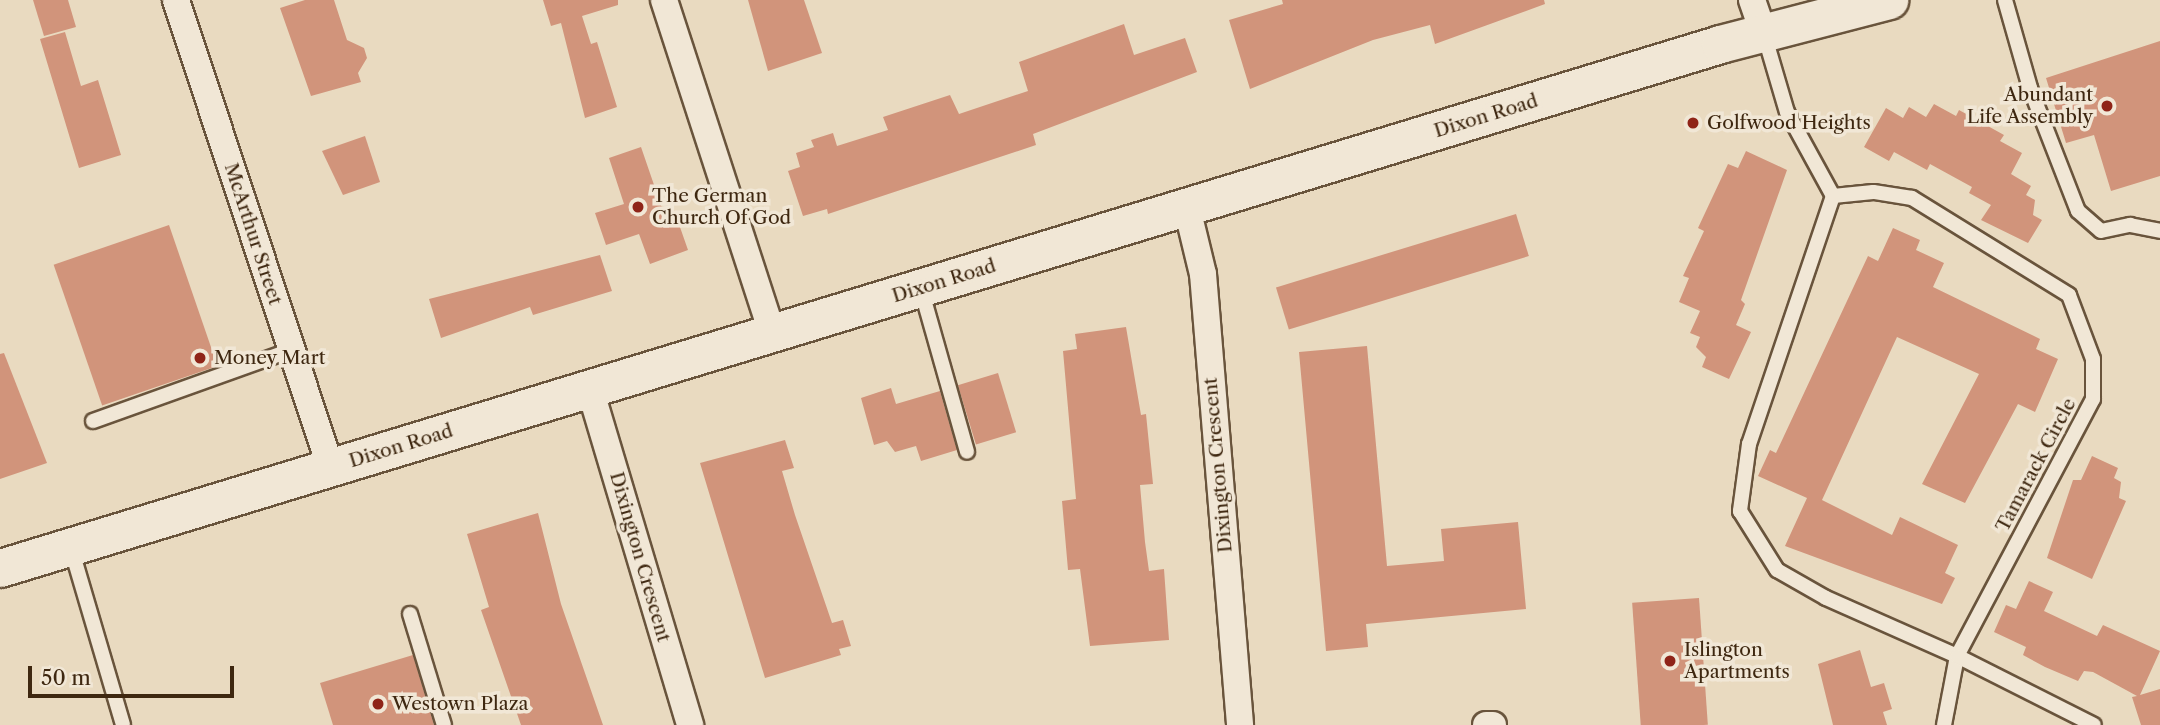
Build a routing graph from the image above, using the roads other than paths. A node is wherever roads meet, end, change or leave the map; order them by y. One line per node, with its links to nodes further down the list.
1 (176, 0): 12 (street, McArthur Street)
2 (664, 0): 11 (street)
3 (1752, 0): 6 (street)
4 (1889, 0): 6 (main road, Dixon Road)
5 (2005, 0): 9 (lane)
6 (1764, 34): 7 (lane); 8 (main road, Dixon Road)
7 (1833, 196): 20 (lane); 20 (lane, Tamarack Circle)
8 (1187, 208): 10 (main road, Dixon Road); 24 (street, Dixington Crescent)
9 (2160, 231)
10 (920, 288): 11 (main road, Dixon Road); 15 (lane)
11 (772, 333): 13 (main road, Dixon Road)
12 (291, 350): 14 (lane); 16 (street, McArthur Street)
13 (590, 389): 16 (main road, Dixon Road); 23 (street, Dixington Crescent)
14 (93, 421)
15 (967, 452)
16 (330, 467): 17 (main road, Dixon Road)
17 (71, 548): 18 (main road, Dixon Road); 21 (lane)
18 (0, 568)
19 (411, 614): 22 (lane)
20 (1957, 656): 27 (lane, Tamarack Circle); 28 (lane)
21 (123, 725)
22 (444, 725)
23 (690, 725)
24 (1240, 725)
25 (1486, 725): 26 (street)
26 (1493, 725)
27 (1944, 725)
28 (2094, 725)

